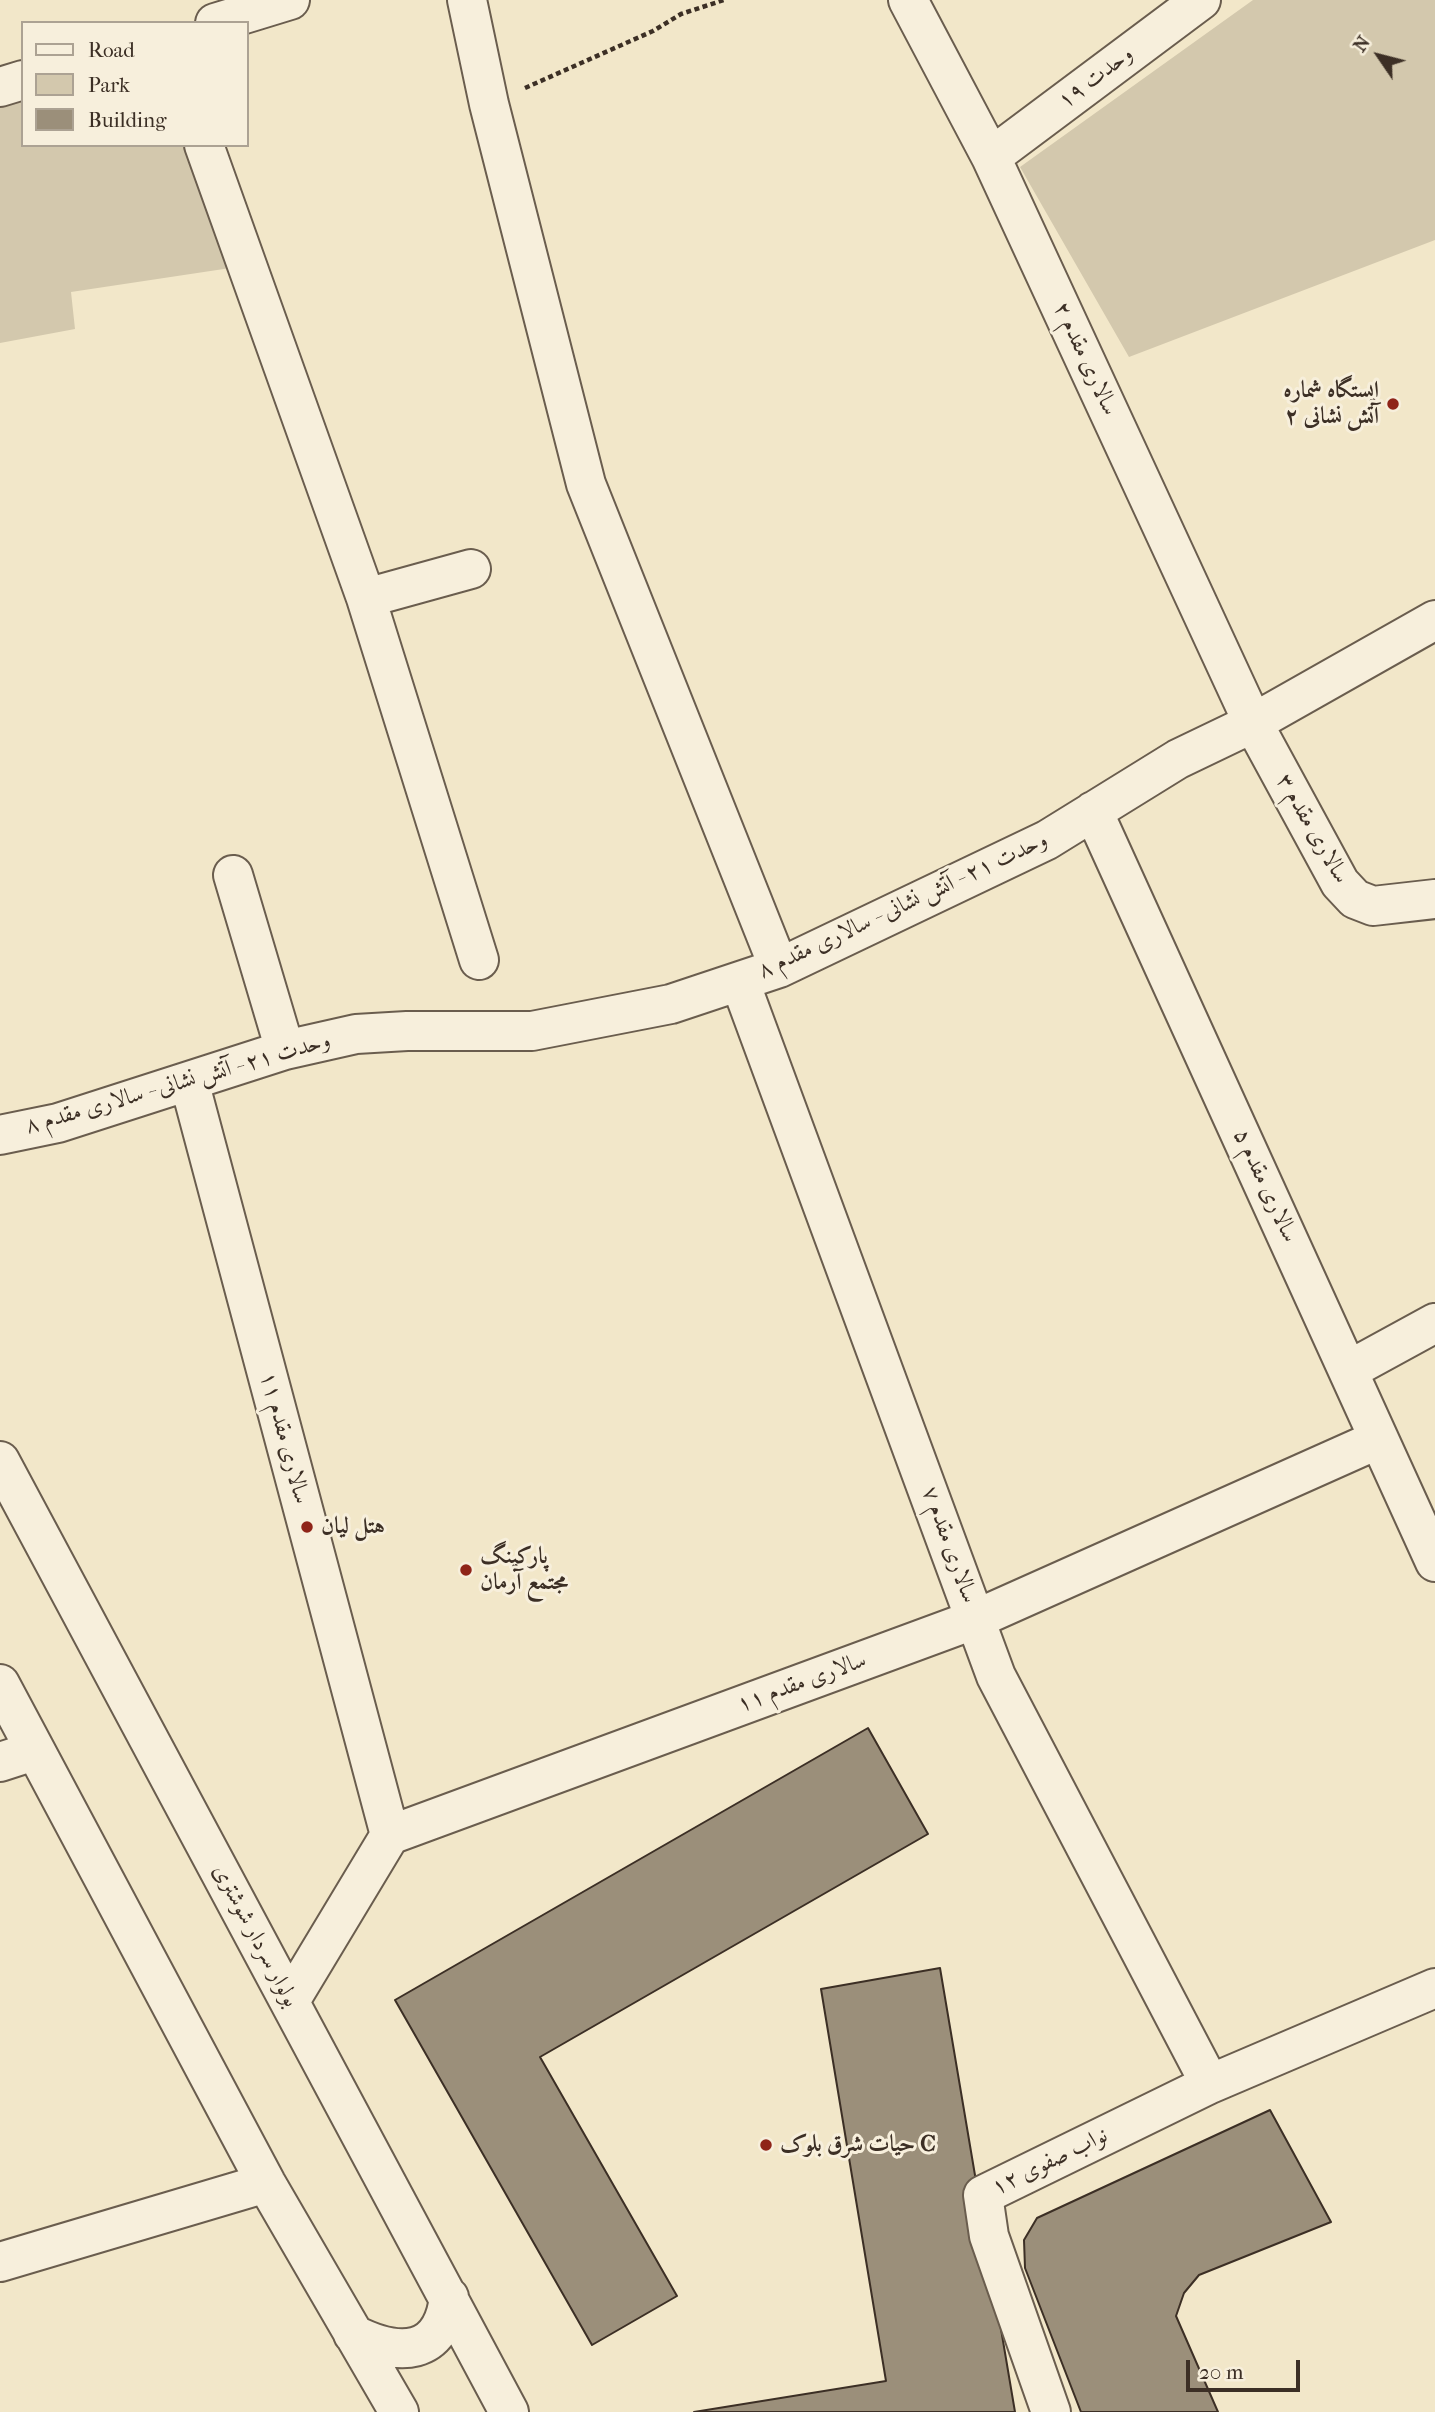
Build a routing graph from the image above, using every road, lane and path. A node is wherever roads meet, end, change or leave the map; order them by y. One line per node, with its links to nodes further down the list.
1 (290, 0): 6 (street)
2 (467, 0): 9 (street)
3 (724, 0): 9 (path)
4 (908, 0): 11 (street, سالاری مقدم ۲)
5 (1201, 0): 11 (street, وحدت ۱۹)
6 (222, 21)
7 (21, 81): 8 (street)
8 (0, 87)
9 (489, 104): 20 (street)
10 (205, 147): 13 (street)
11 (991, 157): 15 (street, سالاری مقدم ۲)
12 (471, 569): 13 (street)
13 (366, 598): 19 (street)
14 (1435, 620): 15 (street, وحدت ۲۱ - آتش نشانی - سالاری مقدم ۸)
15 (1253, 723): 16 (street, وحدت ۲۱ - آتش نشانی - سالاری مقدم ۸); 18 (street, سالاری مقدم ۳)
16 (1093, 811): 20 (street, وحدت ۲۱ - آتش نشانی - سالاری مقدم ۸); 26 (street, سالاری مقدم ۵)
17 (233, 876): 22 (street)
18 (1435, 899)
19 (478, 960)
20 (779, 968): 21 (street, وحدت ۲۱ - آتش نشانی - سالاری مقدم ۸)
21 (740, 982): 22 (street, وحدت ۲۱ - آتش نشانی - سالاری مقدم ۸); 30 (street, سالاری مقدم ۷)
22 (285, 1050): 23 (street, وحدت ۲۱ - آتش نشانی - سالاری مقدم ۸)
23 (189, 1081): 24 (street, وحدت ۲۱ - آتش نشانی - سالاری مقدم ۸); 33 (street, سالاری مقدم ۱۱)
24 (0, 1135)
25 (1435, 1324): 26 (street)
26 (1349, 1370): 27 (street, سالاری مقدم ۵)
27 (1379, 1438): 29 (street, سالاری مقدم ۵); 30 (street, سالاری مقدم ۱۱)
28 (0, 1461): 35 (street, بولوار سردار شوشتری)
29 (1435, 1562)
30 (976, 1619): 33 (street, سالاری مقدم ۱۱); 36 (street, سالاری مقدم ۷)
31 (0, 1684): 32 (street)
32 (17, 1756): 37 (street)
33 (390, 1835): 35 (street)
34 (1435, 1987): 36 (street)
35 (290, 2001): 39 (street, بولوار سردار شوشتری)
36 (1210, 2084): 43 (street, نواب صفوی ۱۲)
37 (266, 2183): 38 (street); 40 (street)
38 (0, 2262)
39 (449, 2297): 40 (street); 42 (street, بولوار سردار شوشتری)
40 (354, 2334): 41 (street)
41 (399, 2412)
42 (509, 2412)
43 (1051, 2412)

